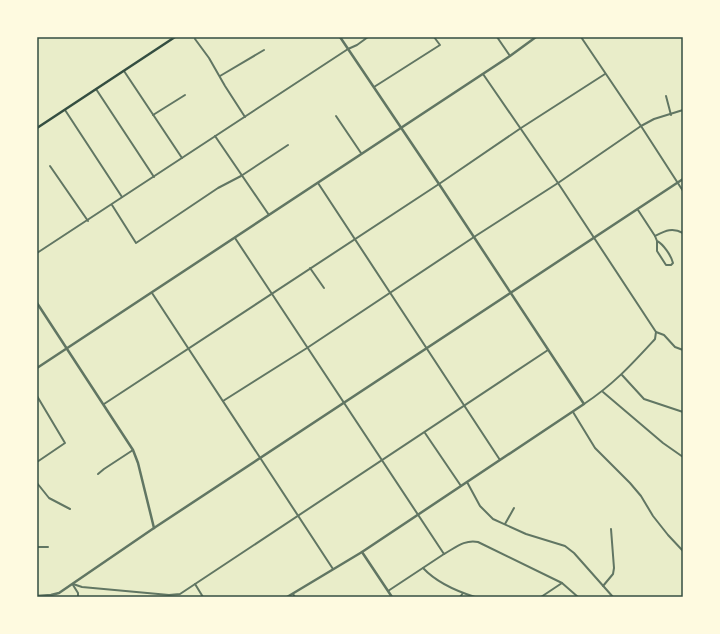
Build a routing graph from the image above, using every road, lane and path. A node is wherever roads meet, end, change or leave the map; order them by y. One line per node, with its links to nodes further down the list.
1 (175, 37): 12 (main road)
2 (340, 37): 9 (street)
3 (368, 37): 9 (street)
4 (434, 37): 16 (street)
5 (497, 37): 11 (street)
6 (536, 37): 11 (street)
7 (580, 37): 14 (street)
8 (195, 39): 15 (street)
9 (348, 48): 16 (street); 25 (street)
10 (264, 50): 15 (street)
11 (510, 56): 13 (street)
12 (124, 71): 17 (main road); 23 (street)
13 (483, 74): 27 (street); 29 (street)
14 (605, 74): 26 (street); 29 (street)
15 (220, 76): 25 (street)
16 (374, 87): 27 (street)
17 (96, 89): 20 (main road); 36 (street)
18 (185, 94): 23 (street)
19 (666, 96): 22 (street)
20 (65, 110): 28 (main road); 43 (street)
21 (683, 110): 22 (street)
22 (671, 114): 26 (street)
23 (153, 115): 33 (street)
24 (336, 116): 32 (street)
25 (245, 117): 30 (street)
26 (641, 126): 39 (street); 40 (street)
27 (401, 127): 32 (street); 41 (street)
28 (37, 128)
29 (521, 128): 39 (street); 41 (street)
30 (215, 136): 33 (street); 35 (street)
31 (288, 145): 35 (street)
32 (361, 153): 38 (street)
33 (182, 158): 36 (street)
34 (50, 166): 47 (street)
35 (242, 176): 44 (street); 46 (street)
36 (154, 177): 43 (street)
37 (683, 180): 40 (street)
38 (318, 183): 46 (street); 52 (street)
39 (558, 183): 50 (street); 53 (street)
40 (678, 183): 42 (street); 45 (street)
41 (439, 184): 50 (street); 52 (street)
42 (683, 191)
43 (122, 198): 44 (street)
44 (112, 205): 47 (street)
45 (638, 210): 49 (street); 53 (street)
46 (269, 215): 51 (street)
47 (88, 221): 55 (street)
48 (683, 232): 49 (street)
49 (655, 236): 54 (street)
50 (474, 237): 59 (street); 61 (street)
51 (235, 238): 58 (street); 60 (street)
52 (354, 238): 56 (street); 59 (street)
53 (594, 238): 61 (street); 63 (street)
54 (657, 240): 54 (street)
55 (37, 253)
56 (310, 268): 57 (street); 60 (street)
57 (324, 288)
58 (152, 293): 64 (street); 65 (street)
59 (390, 293): 66 (street); 67 (street)
60 (271, 294): 65 (street); 66 (street)
61 (511, 294): 67 (street); 68 (street)
62 (37, 303): 64 (street)
63 (656, 332): 69 (street); 71 (street)
64 (67, 348): 70 (street); 75 (street)
65 (189, 348): 74 (street); 75 (street)
66 (307, 348): 74 (street); 76 (street)
67 (427, 349): 76 (street); 78 (street)
68 (548, 350): 77 (street); 78 (street)
69 (683, 350)
70 (37, 368)
71 (622, 375): 72 (street); 80 (street)
72 (603, 392): 77 (street); 83 (street)
73 (37, 396): 87 (street)
74 (223, 402): 84 (street)
75 (104, 404): 82 (street)
76 (344, 404): 84 (street); 85 (street)
77 (584, 404): 79 (street)
78 (464, 406): 81 (street); 86 (street)
79 (573, 412): 86 (street); 101 (street)
80 (683, 412)
81 (425, 433): 85 (street); 91 (street)
82 (133, 450): 88 (street); 97 (street)
83 (683, 457)
84 (261, 459): 94 (street); 97 (street)
85 (383, 460): 94 (street); 95 (street)
86 (500, 460): 89 (street)
87 (37, 462)
88 (98, 474)
89 (467, 482): 91 (street); 96 (street)
90 (37, 483): 93 (street)
91 (461, 486): 95 (street)
92 (514, 508): 96 (street)
93 (70, 509)
94 (298, 515): 105 (street); 108 (street)
95 (418, 515): 102 (street); 103 (street)
96 (505, 524): 109 (street)
97 (154, 528): 107 (street)
98 (612, 529): 109 (street)
99 (37, 547): 100 (street)
100 (48, 547)
101 (683, 551)
102 (362, 552): 105 (street); 110 (street)
103 (444, 554): 104 (street); 106 (street)
104 (423, 568): 110 (street); 111 (street)
105 (334, 570): 112 (street)
106 (562, 583): 121 (street); 122 (street)
107 (73, 584): 108 (street); 113 (street); 114 (street)
108 (195, 584): 115 (street)
109 (603, 586): 123 (street)
110 (388, 591): 118 (street)
111 (463, 593): 119 (street); 120 (street)
112 (293, 594): 116 (street); 117 (street)
113 (37, 596)
114 (78, 597)
115 (204, 597)
116 (287, 597)
117 (295, 597)
118 (392, 597)
119 (460, 597)
120 (475, 597)
121 (541, 597)
122 (578, 597)
123 (613, 597)

